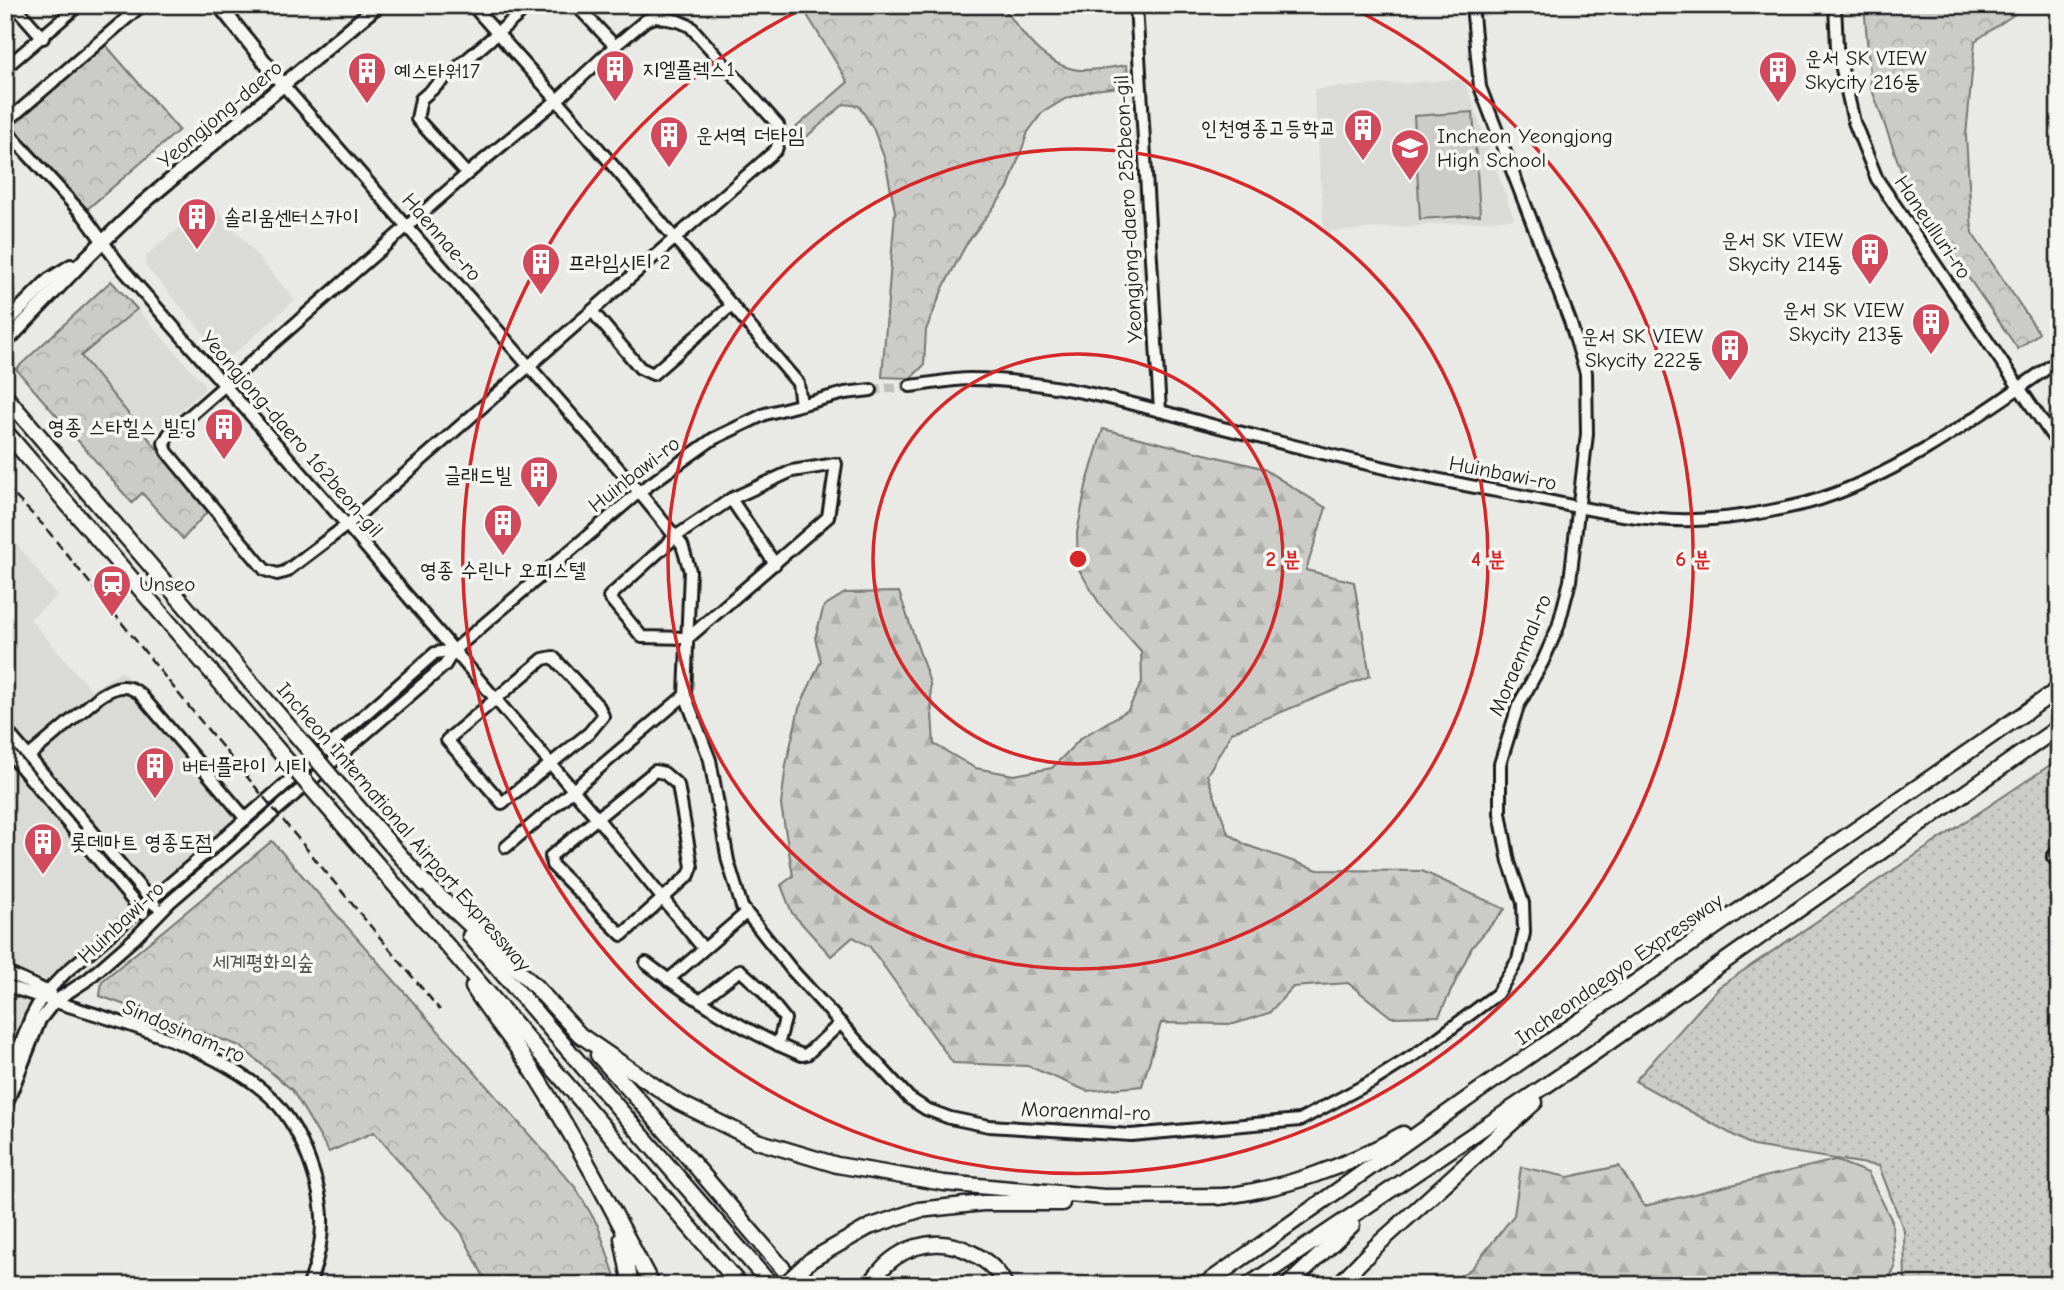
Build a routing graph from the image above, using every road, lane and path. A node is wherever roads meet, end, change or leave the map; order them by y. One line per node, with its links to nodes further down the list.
1 (14, 5): 13 (street)
2 (79, 5): 13 (street)
3 (142, 5): 18 (street)
4 (219, 5): 16 (main road, Haennae-ro)
5 (378, 5): 16 (main road, Yeongjong-daero)
6 (472, 5): 12 (street)
7 (530, 5): 12 (street)
8 (576, 5): 14 (street)
9 (1136, 5): 36 (street, Yeongjong-daero 252beon-gil)
10 (1472, 5): 41 (street, Moraenmal-ro)
11 (1835, 5): 32 (street, Haneulluri-ro)
12 (498, 33): 17 (street); 19 (street)
13 (43, 38): 15 (street)
14 (615, 46): 17 (street); 21 (street)
15 (5, 68)
16 (284, 86): 20 (street, Haennae-ro); 22 (main road, Yeongjong-daero)
17 (557, 100): 19 (street); 21 (street)
18 (5, 126): 22 (street, Yeongjong-daero 162beon-gil)
19 (467, 174): 20 (street)
20 (407, 227): 29 (street, Haennae-ro); 30 (street)
21 (675, 239): 24 (street); 25 (street)
22 (102, 242): 23 (main road, Yeongjong-daero); 30 (street, Yeongjong-daero 162beon-gil)
23 (89, 255): 26 (main road, Yeongjong-daero); 27 (main road, Yeongjong-daero)
24 (732, 305): 25 (street); 35 (street)
25 (592, 311): 29 (street)
26 (5, 324)
27 (5, 343)
28 (2059, 360): 32 (street, Huinbawi-ro)
29 (528, 365): 39 (street, Haennae-ro); 42 (street)
30 (225, 386): 42 (street, Yeongjong-daero 162beon-gil); 42 (street)
31 (910, 386): 36 (street, Huinbawi-ro)
32 (2020, 387): 38 (street, Haneulluri-ro); 41 (street, Huinbawi-ro)
33 (871, 390): 35 (street, Huinbawi-ro)
34 (5, 396): 61 (highway, Incheon International Airport Expressway, bridge)
35 (801, 404): 39 (street, Huinbawi-ro)
36 (1160, 411): 41 (street, Huinbawi-ro)
37 (5, 431): 69 (highway, Incheon International Airport Expressway, bridge)
38 (2059, 446)
39 (639, 492): 43 (street, Moraenmal-ro); 46 (street, Huinbawi-ro)
40 (731, 499): 43 (street); 44 (street); 44 (street)
41 (1578, 507): 77 (street, Moraenmal-ro)
42 (347, 524): 46 (street, Yeongjong-daero 162beon-gil)
43 (675, 537): 45 (street, Moraenmal-ro); 45 (street)
44 (775, 564): 45 (street)
45 (688, 638): 48 (street, Moraenmal-ro)
46 (454, 650): 49 (street, Yeongjong-daero 162beon-gil); 56 (street, Huinbawi-ro); 65 (street, Huinbawi-ro)
47 (2059, 689): 82 (highway, Incheondaegyo Expressway)
48 (685, 695): 55 (street); 66 (street, Moraenmal-ro)
49 (495, 698): 54 (street, Yeongjong-daero 162beon-gil); 54 (street); 54 (street)
50 (2059, 727): 80 (highway)
51 (5, 729): 53 (street)
52 (5, 748): 64 (street)
53 (29, 756): 56 (street); 63 (street)
54 (551, 764): 55 (street, Yeongjong-daero 162beon-gil)
55 (573, 792): 57 (street, Yeongjong-daero 162beon-gil); 58 (street)
56 (246, 818): 63 (street, Huinbawi-ro)
57 (597, 818): 62 (street, Yeongjong-daero 162beon-gil); 62 (street); 62 (street)
58 (506, 847)
59 (2059, 849): 60 (street)
60 (2059, 864)
61 (421, 879): 78 (highway); 91 (highway, Incheon International Airport Expressway)
62 (663, 900): 68 (street, Yeongjong-daero 162beon-gil)
63 (151, 901): 64 (street, Huinbawi-ro); 65 (street)
64 (140, 910): 67 (street); 74 (street, Huinbawi-ro)
65 (161, 912): 67 (street, Huinbawi-ro)
66 (746, 913): 68 (street); 77 (street, Moraenmal-ro)
67 (151, 923): 75 (street, Huinbawi-ro)
68 (703, 948): 72 (street)
69 (453, 953): 86 (highway); 90 (highway, Incheon International Airport Expressway)
70 (646, 963): 72 (street)
71 (5, 972): 74 (street, Sindosinam-ro)
72 (668, 979): 76 (street)
73 (5, 985): 74 (street, Sindosinam-ro)
74 (44, 994): 75 (street, Sindosinam-ro); 81 (street, Huinbawi-ro)
75 (58, 999): 83 (street, Huinbawi-ro); 87 (street, Sindosinam-ro)
76 (699, 1001): 79 (street); 79 (street)
77 (841, 1023): 79 (street)
78 (580, 1035): 85 (highway); 93 (highway)
79 (778, 1045)
80 (1581, 1062): 84 (highway); 99 (highway)
81 (5, 1084)
82 (1477, 1092): 85 (highway); 96 (highway, Incheondaegyo Expressway)
83 (5, 1108)
84 (1383, 1195): 97 (highway); 98 (highway)
85 (1226, 1196): 92 (highway, bridge)
86 (620, 1226): 88 (highway); 89 (highway)
87 (309, 1285)
88 (631, 1285)
89 (652, 1285)
90 (740, 1285)
91 (771, 1285)
92 (784, 1285)
93 (797, 1285)
94 (870, 1285): 95 (highway)
95 (1005, 1285)
96 (1204, 1285)
97 (1250, 1285)
98 (1288, 1285)
99 (1338, 1285)

